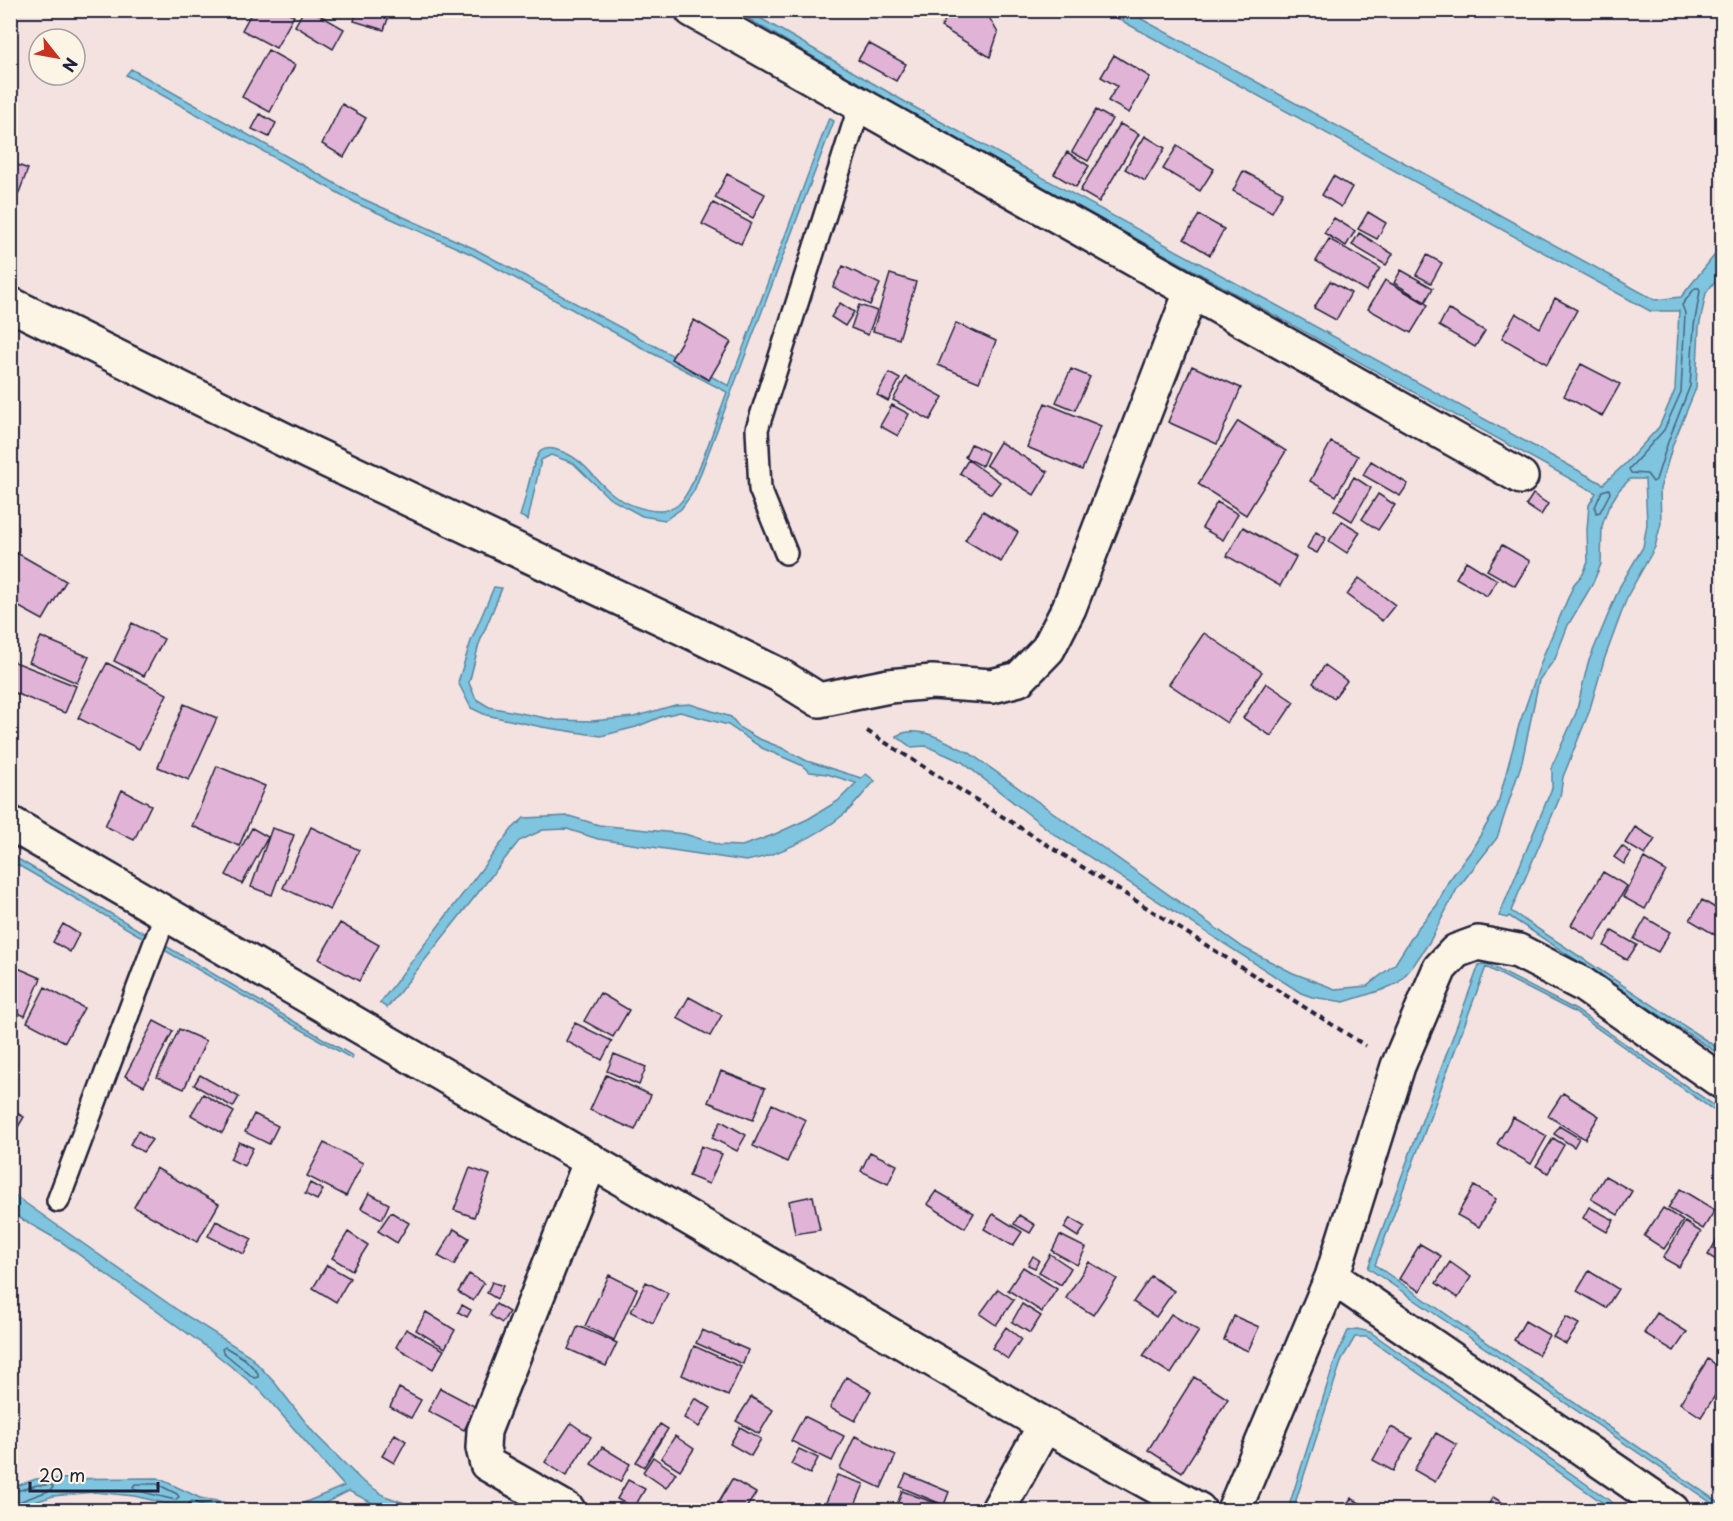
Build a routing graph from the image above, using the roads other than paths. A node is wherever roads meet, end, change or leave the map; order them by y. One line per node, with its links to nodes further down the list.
1 (692, 10): 2 (street)
2 (860, 105): 3 (street); 6 (lane)
3 (1191, 292): 4 (street); 5 (street)
4 (10, 304)
5 (1521, 477)
6 (786, 553)
7 (10, 823): 8 (street)
8 (166, 913): 10 (street); 11 (lane)
9 (1722, 1082): 12 (street)
10 (591, 1160): 13 (street); 14 (street)
11 (58, 1201)
12 (1332, 1277): 17 (street); 18 (street)
13 (1045, 1425): 15 (street); 16 (street)
14 (568, 1510)
15 (998, 1510)
16 (1199, 1510)
17 (1234, 1510)
18 (1672, 1510)

